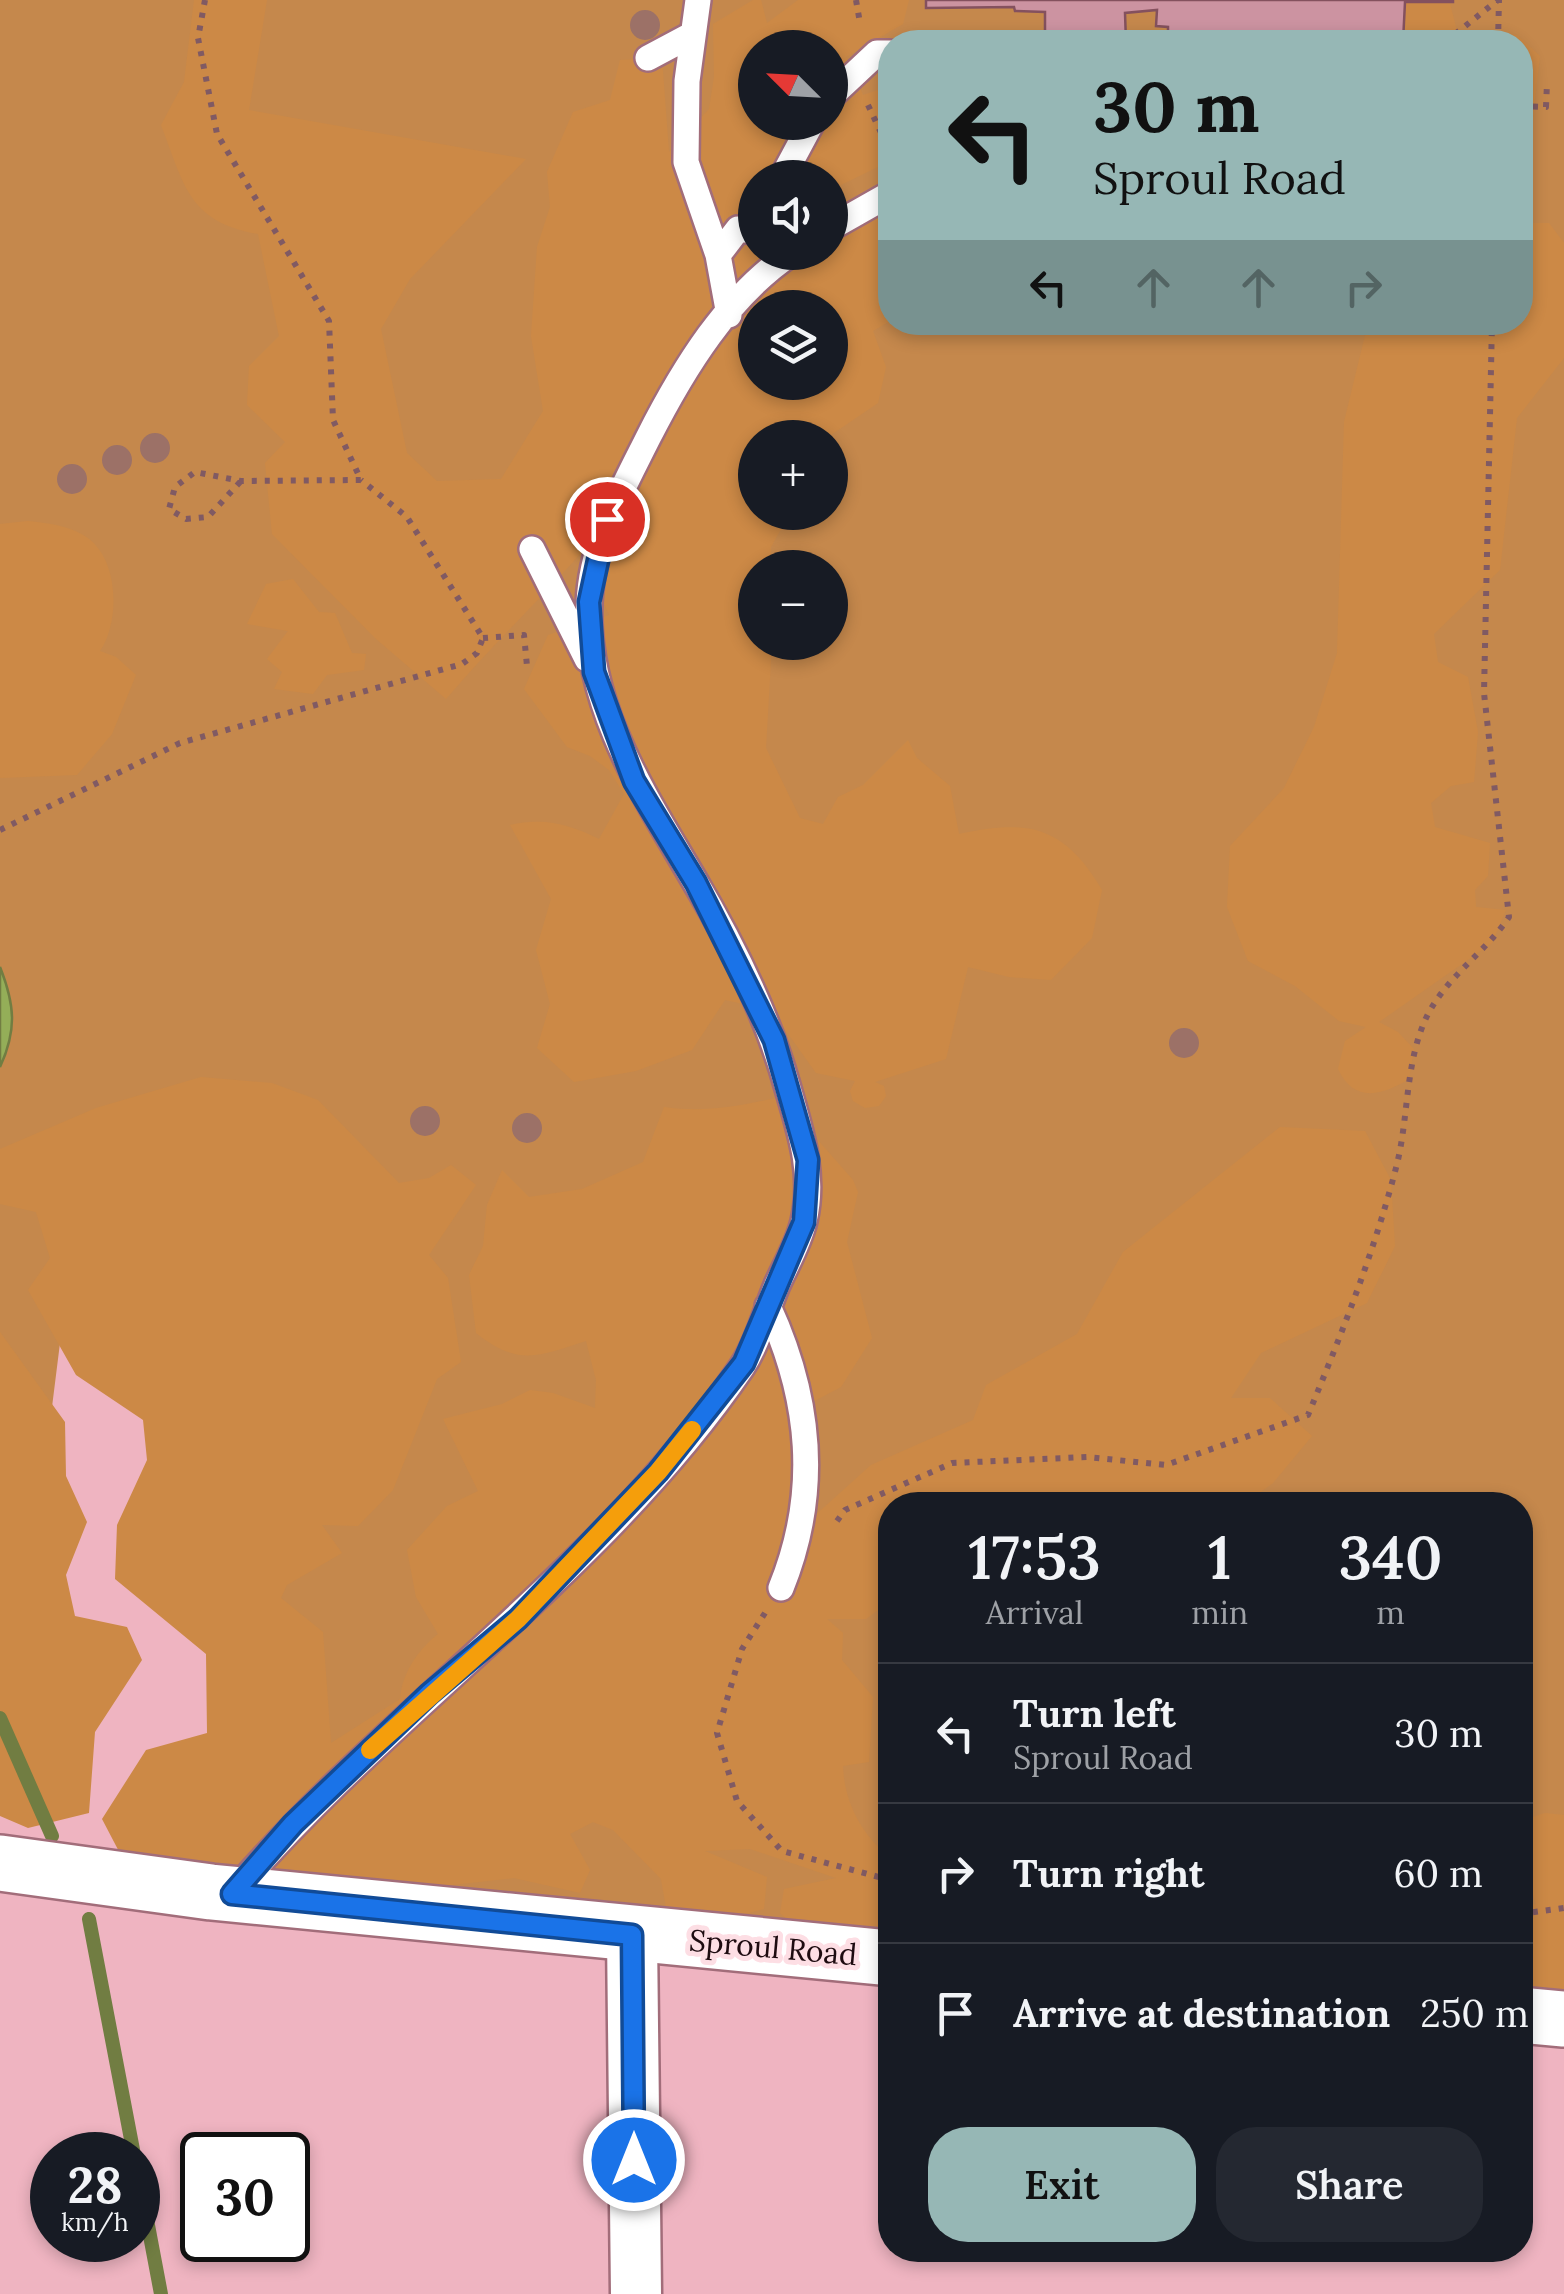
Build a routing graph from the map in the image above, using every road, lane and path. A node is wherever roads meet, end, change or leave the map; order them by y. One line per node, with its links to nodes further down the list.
1 (205, 0): 21 (path)
2 (698, 0): 6 (lane)
3 (1498, 0): 4 (path); 5 (path)
4 (1460, 30)
5 (1498, 30)
6 (693, 34): 8 (lane); 17 (lane)
7 (878, 53): 9 (lane)
8 (648, 58)
9 (848, 80)
10 (1548, 83): 12 (path)
11 (863, 95): 13 (path)
12 (1533, 106)
13 (878, 127)
14 (878, 201): 15 (lane)
15 (848, 218)
16 (738, 229): 17 (lane)
17 (718, 255): 19 (lane)
18 (760, 270): 19 (lane)
19 (729, 314): 26 (lane)
20 (1492, 335): 29 (path)
21 (361, 480): 22 (path); 24 (path)
22 (241, 481): 22 (path)
23 (532, 549): 26 (lane)
24 (483, 638): 25 (path); 27 (path)
25 (527, 666)
26 (594, 672): 28 (lane)
27 (0, 830)
28 (768, 1306): 32 (lane); 35 (lane)
29 (887, 1492)
30 (878, 1496): 31 (path)
31 (835, 1523)
32 (781, 1588): 34 (path)
33 (0, 1863): 35 (main road, Sproul Road)
34 (878, 1877)
35 (232, 1894): 38 (main road, Sproul Road)
36 (1564, 1908): 37 (path)
37 (1533, 1912)
38 (632, 1935): 39 (main road, Sproul Road); 42 (street)
39 (878, 1957)
40 (1533, 2016): 41 (main road)
41 (1564, 2019)
42 (636, 2294)

